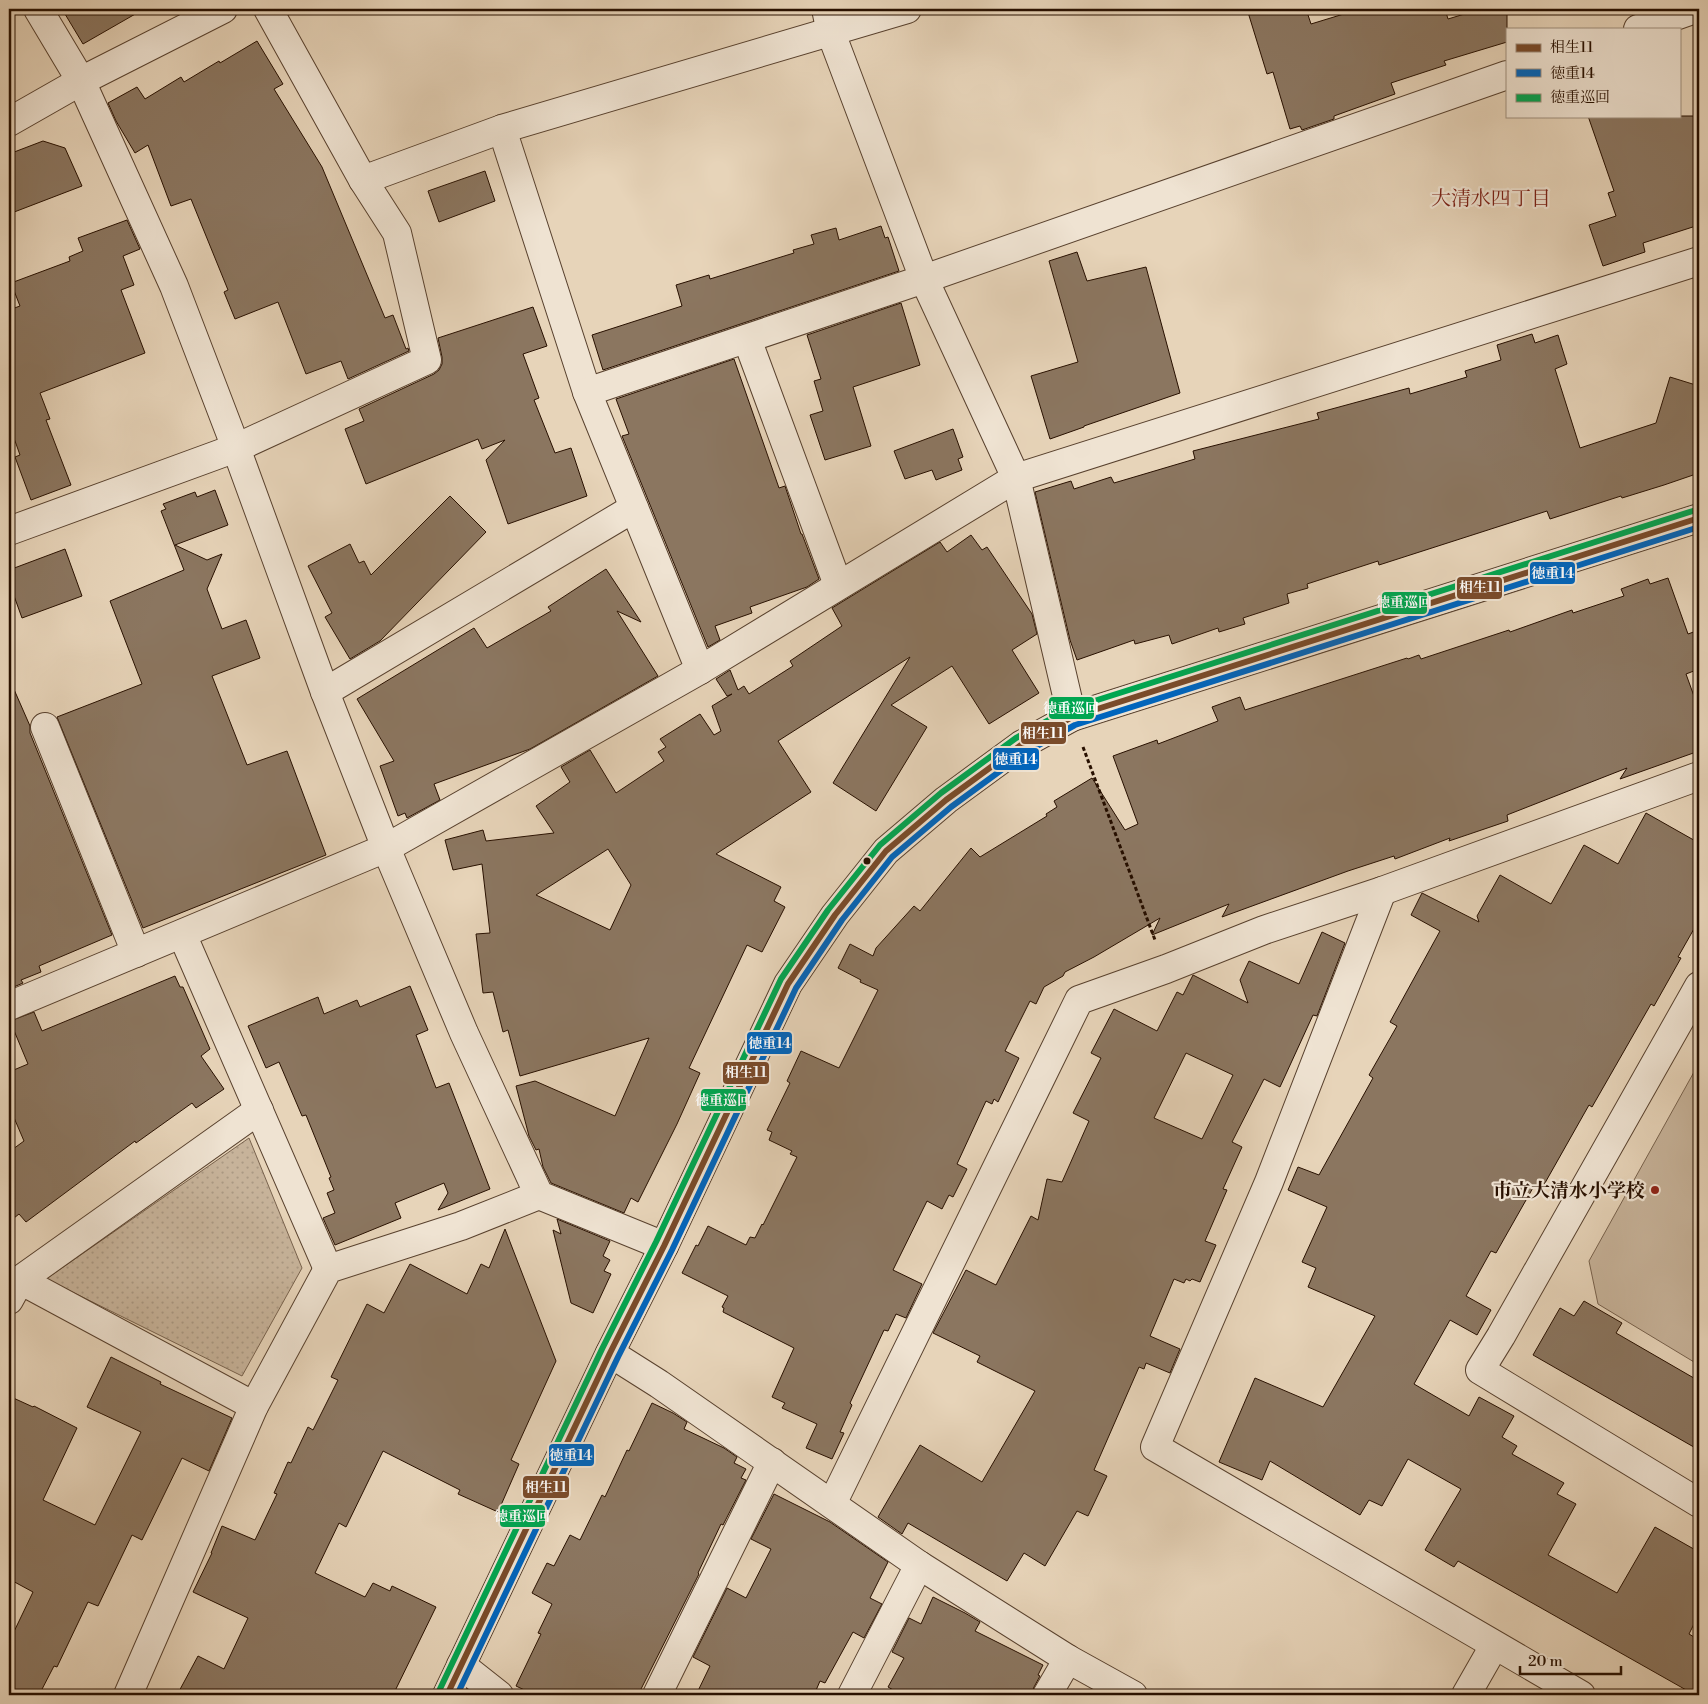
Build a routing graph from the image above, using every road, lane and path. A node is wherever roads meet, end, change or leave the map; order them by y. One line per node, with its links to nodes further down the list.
1 (38, 9): 9 (street)
2 (223, 9): 9 (street)
3 (268, 9): 12 (street)
4 (907, 9): 6 (street)
5 (1695, 9): 7 (street)
6 (828, 21): 11 (street); 14 (street)
7 (1641, 28)
8 (1506, 75): 14 (street)
9 (81, 81): 10 (street); 17 (street)
10 (9, 122)
11 (502, 129): 12 (street); 16 (street)
12 (363, 180): 17 (street)
13 (1699, 261): 18 (street)
14 (924, 278): 15 (street); 18 (street)
15 (747, 338): 16 (street); 22 (street)
16 (587, 392): 19 (street)
17 (236, 448): 21 (street); 24 (street)
18 (1016, 478): 22 (street); 25 (street)
19 (634, 508): 23 (street); 24 (street)
20 (1699, 518): 25 (street)
21 (9, 532)
22 (838, 585): 23 (street)
23 (700, 670): 28 (street)
24 (325, 692): 28 (street)
25 (1072, 717): 32 (path); 37 (street)
26 (45, 727): 31 (street)
27 (1699, 776): 29 (street)
28 (386, 848): 30 (street); 36 (street)
29 (1382, 891): 32 (street); 46 (street)
30 (182, 934): 31 (street); 35 (street)
31 (136, 953): 34 (street)
32 (1166, 969): 44 (street)
33 (1699, 986): 43 (street)
34 (9, 1006)
35 (259, 1110): 38 (street); 39 (street)
36 (539, 1195): 37 (street); 38 (street)
37 (664, 1246): 40 (street)
38 (328, 1268): 41 (street)
39 (15, 1290): 41 (street)
40 (610, 1353): 42 (street); 48 (street)
41 (254, 1406): 49 (street)
42 (772, 1462): 44 (street); 52 (street)
43 (1699, 1503)
44 (832, 1504): 45 (street)
45 (918, 1565): 47 (street); 53 (street)
46 (1494, 1646): 56 (street); 57 (street)
47 (1068, 1659): 54 (street); 55 (street)
48 (461, 1666): 50 (street); 51 (street)
49 (128, 1695)
50 (447, 1695)
51 (499, 1695)
52 (657, 1695)
53 (852, 1695)
54 (1047, 1695)
55 (1133, 1695)
56 (1466, 1695)
57 (1581, 1695)

